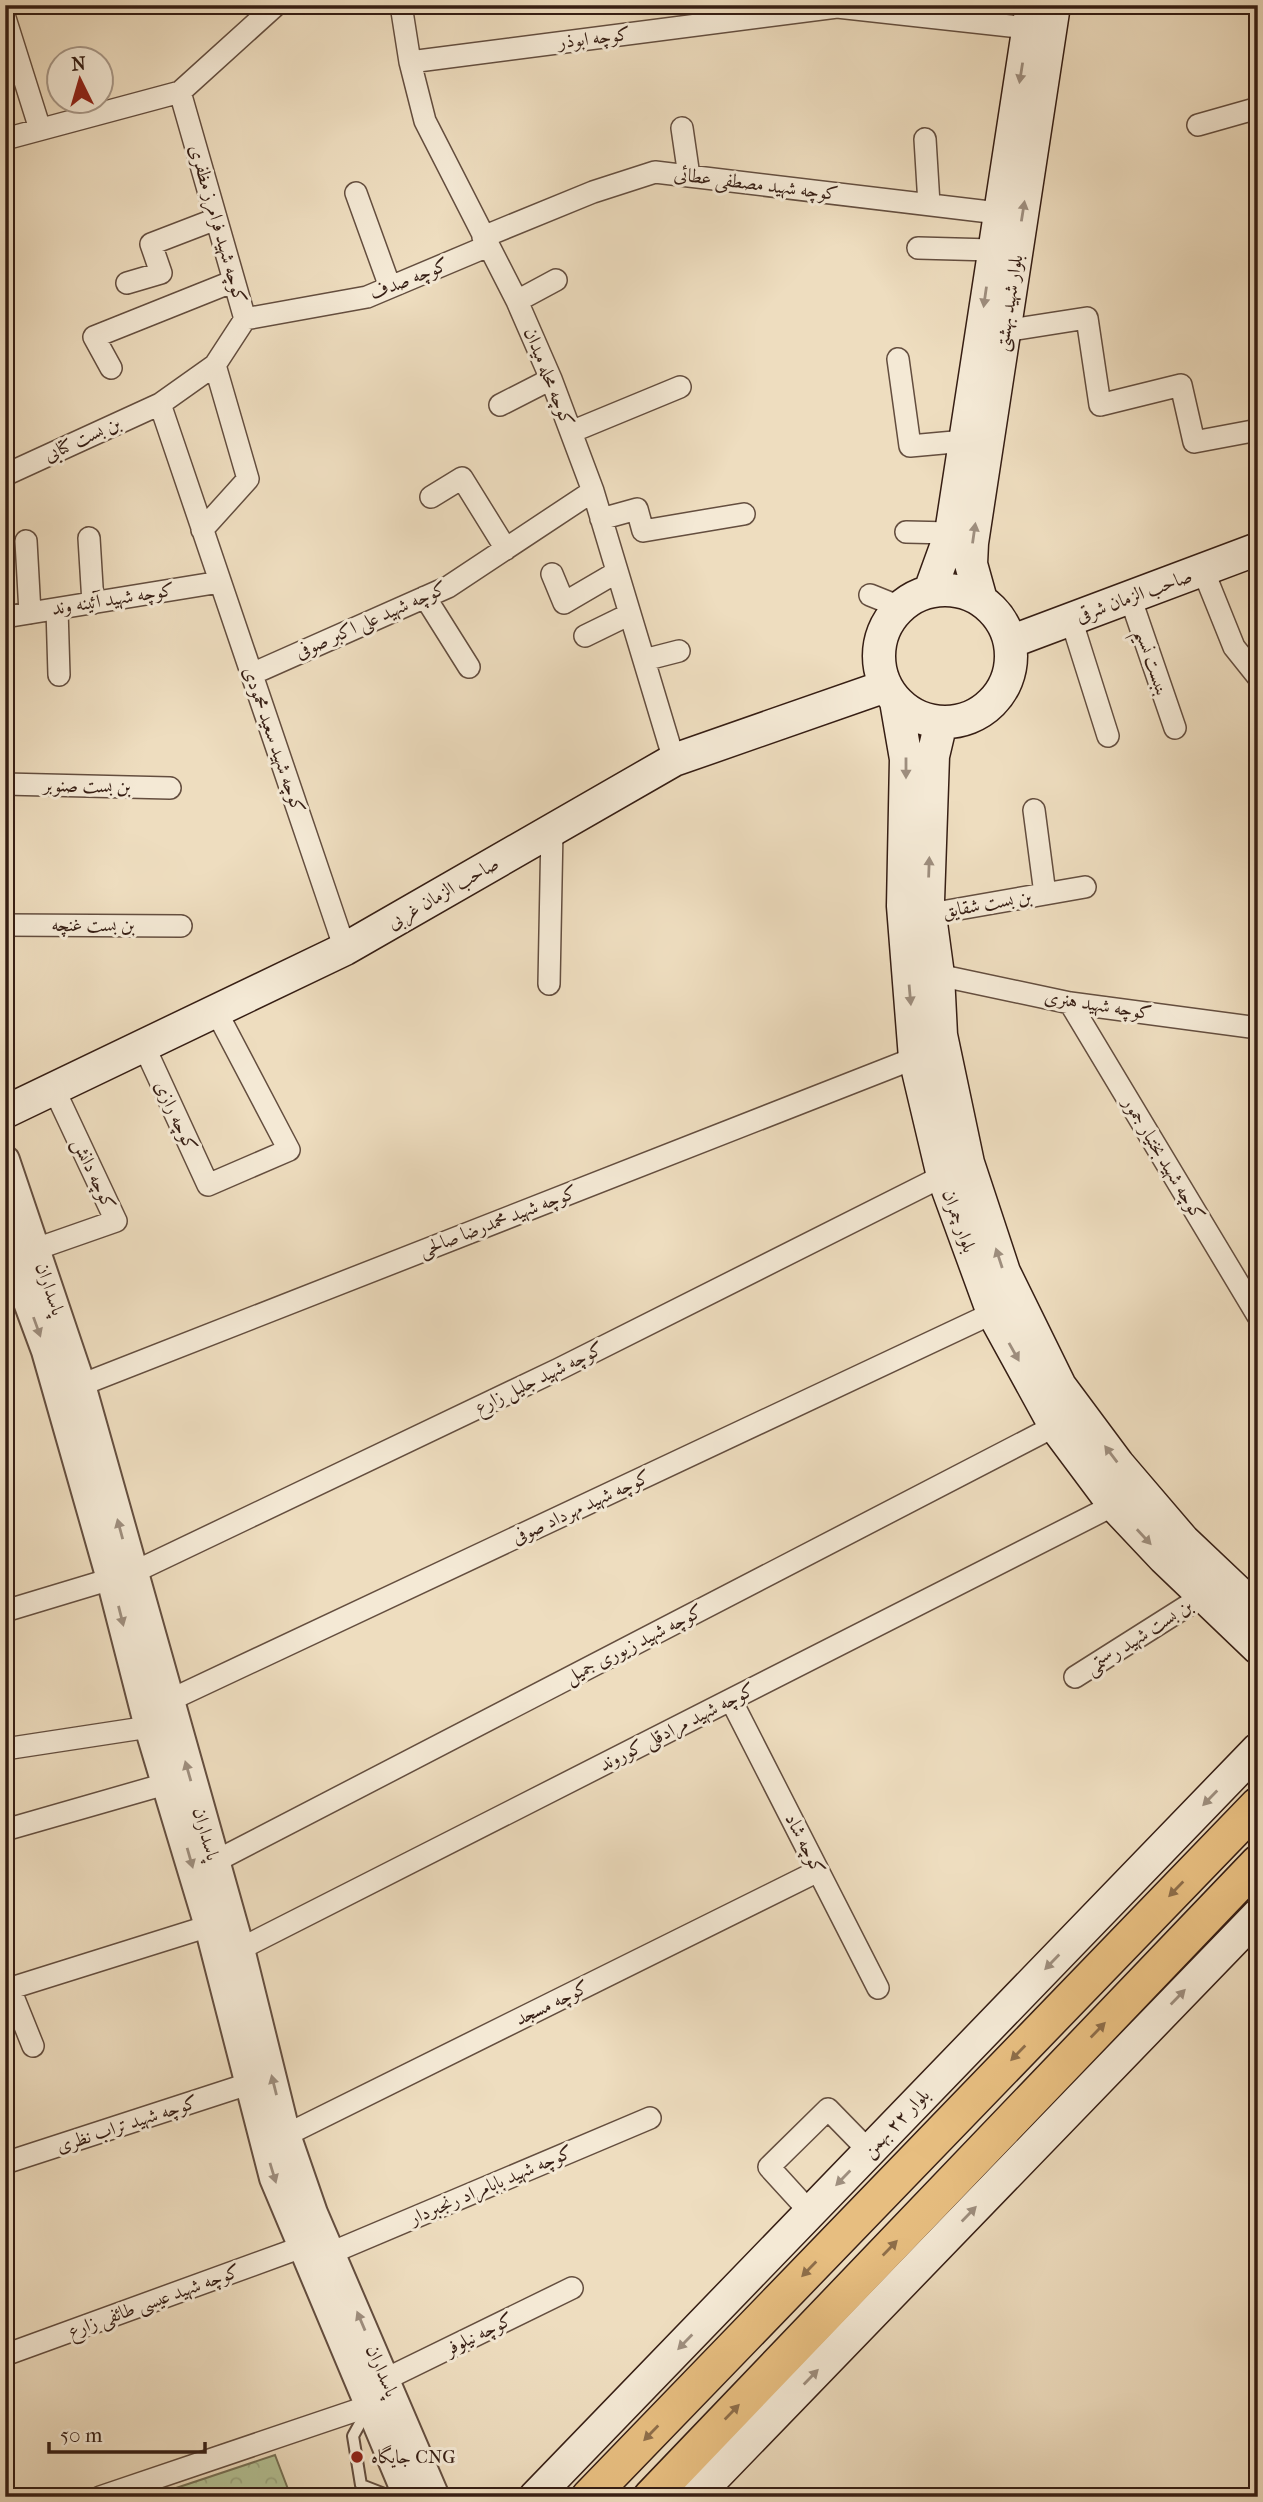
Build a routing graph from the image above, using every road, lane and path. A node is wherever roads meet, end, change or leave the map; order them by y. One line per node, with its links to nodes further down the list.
1 (276, 5): 7 (street)
2 (401, 5): 6 (street, کوچه محله میدان)
3 (1054, 5): 28 (main road, بلوار شهید بهشتی, one-way to 3)
4 (1030, 17): 6 (street, کوچه ابوذر); 17 (main road, بلوار شهید بهشتی, one-way to 17)
5 (5, 18): 11 (street)
6 (410, 62): 19 (street, کوچه محله میدان)
7 (180, 92): 11 (street); 18 (street, کوچه شهید فرامرز مظفری)
8 (1258, 108): 9 (street)
9 (1198, 125)
10 (682, 128): 14 (street)
11 (40, 129): 12 (street)
12 (5, 139)
13 (925, 139): 16 (street)
14 (689, 176): 16 (street, کوچه شهید مصطفی عطائی); 19 (street, کوچه شهید مصطفی عطائی)
15 (356, 193): 25 (street)
16 (929, 204): 17 (street, کوچه شهید مصطفی عطائی)
17 (998, 213): 21 (main road, بلوار شهید بهشتی)
18 (216, 219): 23 (street, کوچه شهید فرامرز مظفری); 24 (street)
19 (486, 242): 25 (street, کوچه صدف); 26 (street, کوچه محله میدان)
20 (918, 248): 21 (street)
21 (992, 250): 38 (main road, بلوار شهید بهشتی, one-way to 38)
22 (556, 280): 26 (street)
23 (234, 281): 27 (street, کوچه شهید فرامرز مظفری); 31 (street)
24 (127, 283)
25 (390, 287): 27 (street, کوچه صدف)
26 (517, 301): 32 (street, کوچه محله میدان)
27 (245, 318): 30 (street, کوچه شهید فرامرز مظفری)
28 (1004, 331): 36 (street); 59 (main road, بلوار شهید بهشتی, one-way to 28)
29 (898, 359): 38 (street)
30 (215, 365): 34 (street, کوچه شهید فرامرز مظفری); 44 (street)
31 (111, 368)
32 (551, 379): 35 (street); 37 (street, کوچه محله میدان)
33 (680, 387): 37 (street)
34 (160, 404): 39 (street, بن بست کتابی); 44 (street, کوچه شهید سعید محمودی)
35 (500, 405)
36 (1258, 430)
37 (571, 432): 40 (street, کوچه محله میدان)
38 (965, 440): 46 (main road, بلوار شهید بهشتی)
39 (5, 475)
40 (593, 491): 43 (street, کوچه محله میدان); 49 (street, کوچه شهید علی اکبر صوفی)
41 (431, 497): 49 (street)
42 (744, 513): 43 (street)
43 (601, 519): 52 (street, کوچه محله میدان)
44 (202, 530): 54 (street, کوچه شهید سعید محمودی)
45 (906, 531): 46 (street)
46 (951, 533): 55 (main road, بلوار شهید بهشتی)
47 (89, 538): 60 (street)
48 (26, 541): 63 (street)
49 (506, 549): 57 (street, کوچه شهید علی اکبر صوفی)
50 (1258, 549): 51 (main road, صاحب الزمان شرقی)
51 (1203, 570): 58 (main road, صاحب الزمان شرقی); 74 (street)
52 (617, 572): 53 (street); 64 (street, کوچه محله میدان)
53 (552, 574)
54 (220, 582): 60 (street, کوچه شهید آئینه وند); 72 (street, کوچه شهید سعید محمودی)
55 (930, 592): 59 (main road); 61 (main road)
56 (870, 595): 61 (street)
57 (425, 597): 71 (street); 72 (street, کوچه شهید علی اکبر صوفی)
58 (1130, 597): 66 (main road, صاحب الزمان شرقی); 77 (street, بنبست نسیم)
59 (981, 600): 68 (main road)
60 (93, 603): 62 (street, کوچه شهید آئینه وند)
61 (900, 607): 75 (main road)
62 (57, 609): 63 (street, کوچه شهید آئینه وند); 73 (street)
63 (30, 613): 65 (street, کوچه شهید آئینه وند)
64 (630, 614): 67 (street); 70 (street, کوچه محله میدان)
65 (5, 617)
66 (1071, 619): 68 (main road, صاحب الزمان شرقی); 78 (street)
67 (585, 636)
68 (1010, 642): 76 (main road)
69 (680, 651): 70 (street)
70 (644, 660): 79 (street, کوچه محله میدان)
71 (469, 667)
72 (252, 674): 89 (street, کوچه شهید سعید محمودی)
73 (59, 675)
74 (1258, 677)
75 (891, 694): 76 (main road); 79 (main road, صاحب الزمان غربی); 96 (main road, بلوار چمران, one-way to 96)
76 (942, 722): 86 (main road, بلوار چمران, one-way to 76)
77 (1175, 728)
78 (1108, 736)
79 (674, 760): 83 (main road, صاحب الزمان غربی)
80 (5, 784): 81 (street, بن بست صنوبر)
81 (170, 788)
82 (1034, 810): 85 (street, بن بست شقایق)
83 (552, 830): 89 (main road, صاحب الزمان غربی); 91 (street)
84 (1084, 887): 85 (street, بن بست شقایق)
85 (1045, 894): 86 (street, بن بست شقایق)
86 (930, 914): 90 (main road, بلوار چمران)
87 (5, 925): 88 (street, بن بست غنچه)
88 (181, 926)
89 (345, 950): 93 (main road, صاحب الزمان غربی)
90 (939, 975): 92 (street, کوچه شهید هنری); 111 (main road, بلوار چمران, one-way to 90)
91 (549, 984)
92 (1070, 1003): 94 (street, کوچه شهید هنری); 104 (street, کوچه شهید بختیار جمور)
93 (216, 1011): 95 (main road, صاحب الزمان غربی); 95 (street, کوچه رازی)
94 (1258, 1028)
95 (144, 1046): 97 (main road, صاحب الزمان غربی)
96 (915, 1058): 100 (main road, بلوار چمران); 105 (street, کوچه شهید محمدرضا صالحی)
97 (54, 1089): 98 (main road, صاحب الزمان غربی); 102 (street, کوچه دانش)
98 (5, 1112)
99 (5, 1160): 102 (street, پاسداران)
100 (943, 1176): 103 (main road, بلوار چمران); 108 (street, کوچه شهید جلیل زارع)
101 (5, 1240): 108 (street, پاسداران, one-way to 108)
102 (37, 1250): 105 (street, پاسداران)
103 (993, 1313): 106 (main road, بلوار چمران, one-way to 106); 115 (street, کوچه شهید مهرداد صوفی)
104 (1258, 1316)
105 (81, 1385): 108 (street, پاسداران, one-way to 105)
106 (1055, 1426): 107 (main road, بلوار چمران); 122 (street, کوچه شهید زیوری جمیل)
107 (1114, 1505): 109 (main road, بلوار چمران, one-way to 109); 114 (street, کوچه شهید مرادقلی کوروند)
108 (122, 1576): 110 (street, کوچه شهید جلیل زارع); 115 (street, پاسداران); 116 (street, پاسداران, one-way to 116)
109 (1203, 1596): 112 (main road, بلوار چمران); 113 (street, بن بست شهید رستمی)
110 (5, 1611)
111 (1258, 1611)
112 (1258, 1648)
113 (1075, 1678)
114 (731, 1700): 124 (street, کوچه شاد); 127 (street, کوچه شهید مرادقلی کوروند)
115 (168, 1701): 122 (street, پاسداران, one-way to 115)
116 (149, 1727): 117 (street); 119 (street, پاسداران)
117 (5, 1749)
118 (1258, 1749): 134 (main road, بلوار ۲۲ بهمن, one-way to 134)
119 (169, 1783): 121 (street); 126 (street, پاسداران, one-way to 126)
120 (1258, 1805): 148 (main road, بلوار ۲۲ بهمن, one-way to 148)
121 (5, 1830)
122 (214, 1862): 127 (street, پاسداران)
123 (1258, 1863): 149 (main road, one-way to 123)
124 (818, 1871): 128 (street, کوچه شاد); 133 (street, کوچه مسجد)
125 (1258, 1915): 150 (main road, one-way to 125)
126 (209, 1926): 129 (street); 131 (street, پاسداران)
127 (240, 1949): 133 (street, پاسداران, one-way to 127)
128 (878, 1988)
129 (7, 1989): 130 (street)
130 (33, 2046)
131 (248, 2084): 135 (street, کوچه شهید تراب نظری); 137 (street, پاسداران, one-way to 137)
132 (650, 2118): 138 (street, کوچه شهید بابامراد رنجبردار)
133 (286, 2135): 138 (street, پاسداران)
134 (869, 2151): 136 (main road, بلوار ۲۲ بهمن, one-way to 136); 136 (street)
135 (5, 2163)
136 (810, 2212): 147 (main road, بلوار ۲۲ بهمن, one-way to 147)
137 (302, 2247): 140 (street, کوچه شهید عیسی طائفی زارع); 142 (street, پاسداران)
138 (332, 2252): 141 (street, پاسداران, one-way to 138)
139 (572, 2288): 141 (street, کوچه نیلوفر)
140 (5, 2355)
141 (386, 2379): 146 (street, پاسداران)
142 (369, 2406): 143 (street); 144 (lane); 145 (street, پاسداران)
143 (100, 2497)
144 (392, 2497)
145 (408, 2497)
146 (435, 2497)
147 (535, 2497)
148 (589, 2497)
149 (651, 2497)
150 (695, 2497)

